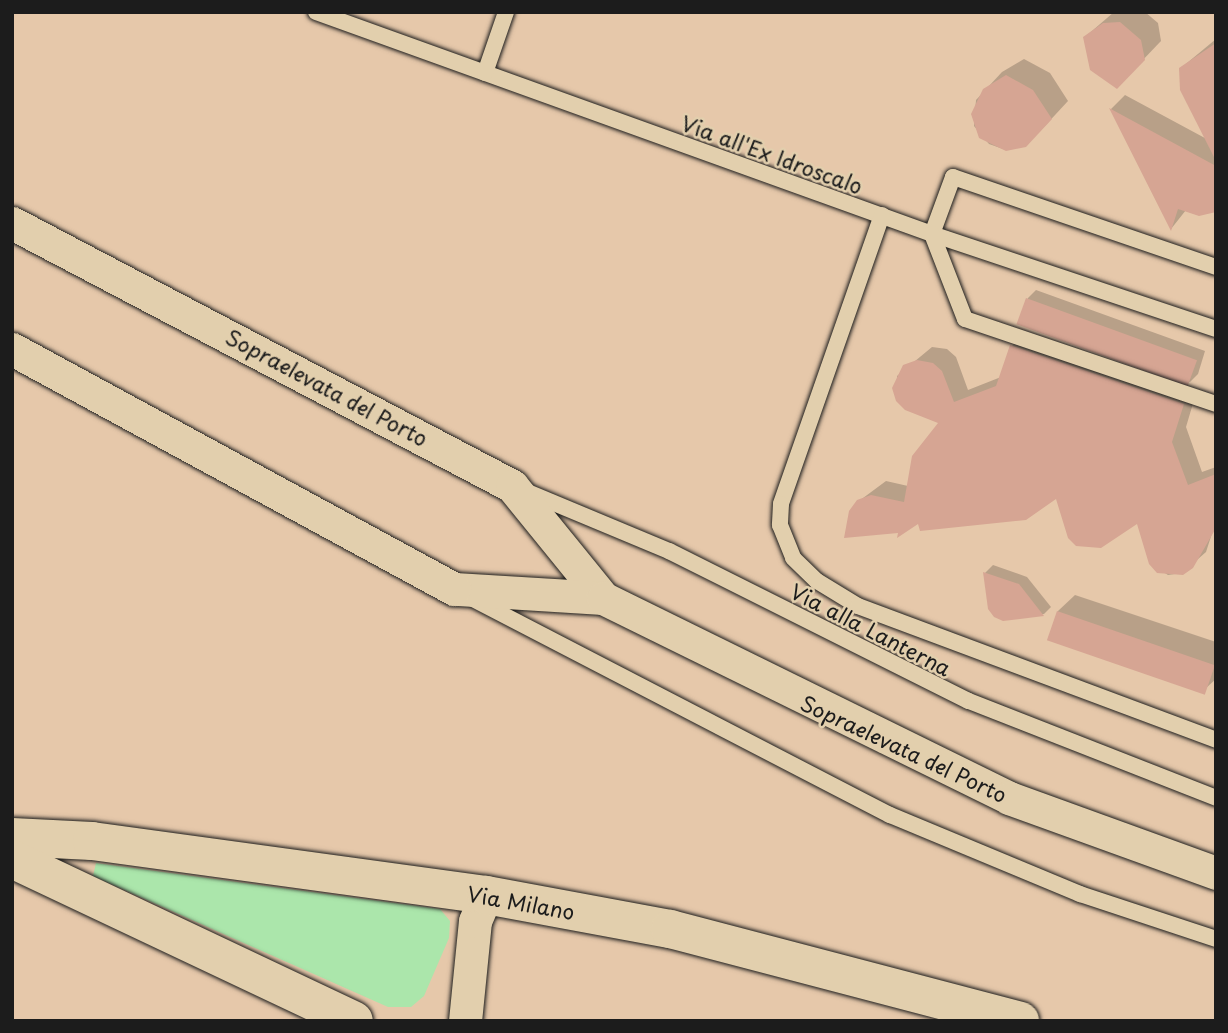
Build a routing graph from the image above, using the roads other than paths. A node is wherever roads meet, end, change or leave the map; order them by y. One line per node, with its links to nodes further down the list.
1 (316, 12): 3 (lane, Via all'Ex Idroscalo)
2 (506, 12): 3 (lane)
3 (485, 73): 4 (lane, Via all'Ex Idroscalo)
4 (882, 215): 6 (lane, Via all'Ex Idroscalo); 14 (lane)
5 (12, 223): 11 (street, Sopraelevata del Porto)
6 (932, 234): 7 (lane); 8 (lane, Via all'Ex Idroscalo); 10 (lane)
7 (1216, 267)
8 (1216, 329)
9 (12, 349): 12 (street, Sopraelevata del Porto)
10 (1216, 404)
11 (512, 486): 13 (street, Sopraelevata del Porto); 15 (lane, Via alla Lanterna)
12 (454, 589): 13 (street, Sopraelevata del Porto); 20 (lane)
13 (603, 598): 18 (street, Sopraelevata del Porto)
14 (1216, 740)
15 (1216, 798)
16 (12, 837): 19 (main road, Via Milano)
17 (12, 859): 21 (main road)
18 (1216, 873)
19 (486, 895): 22 (street); 23 (main road, Via Milano)
20 (1216, 939)
21 (354, 1021)
22 (465, 1021)
23 (1020, 1021)

